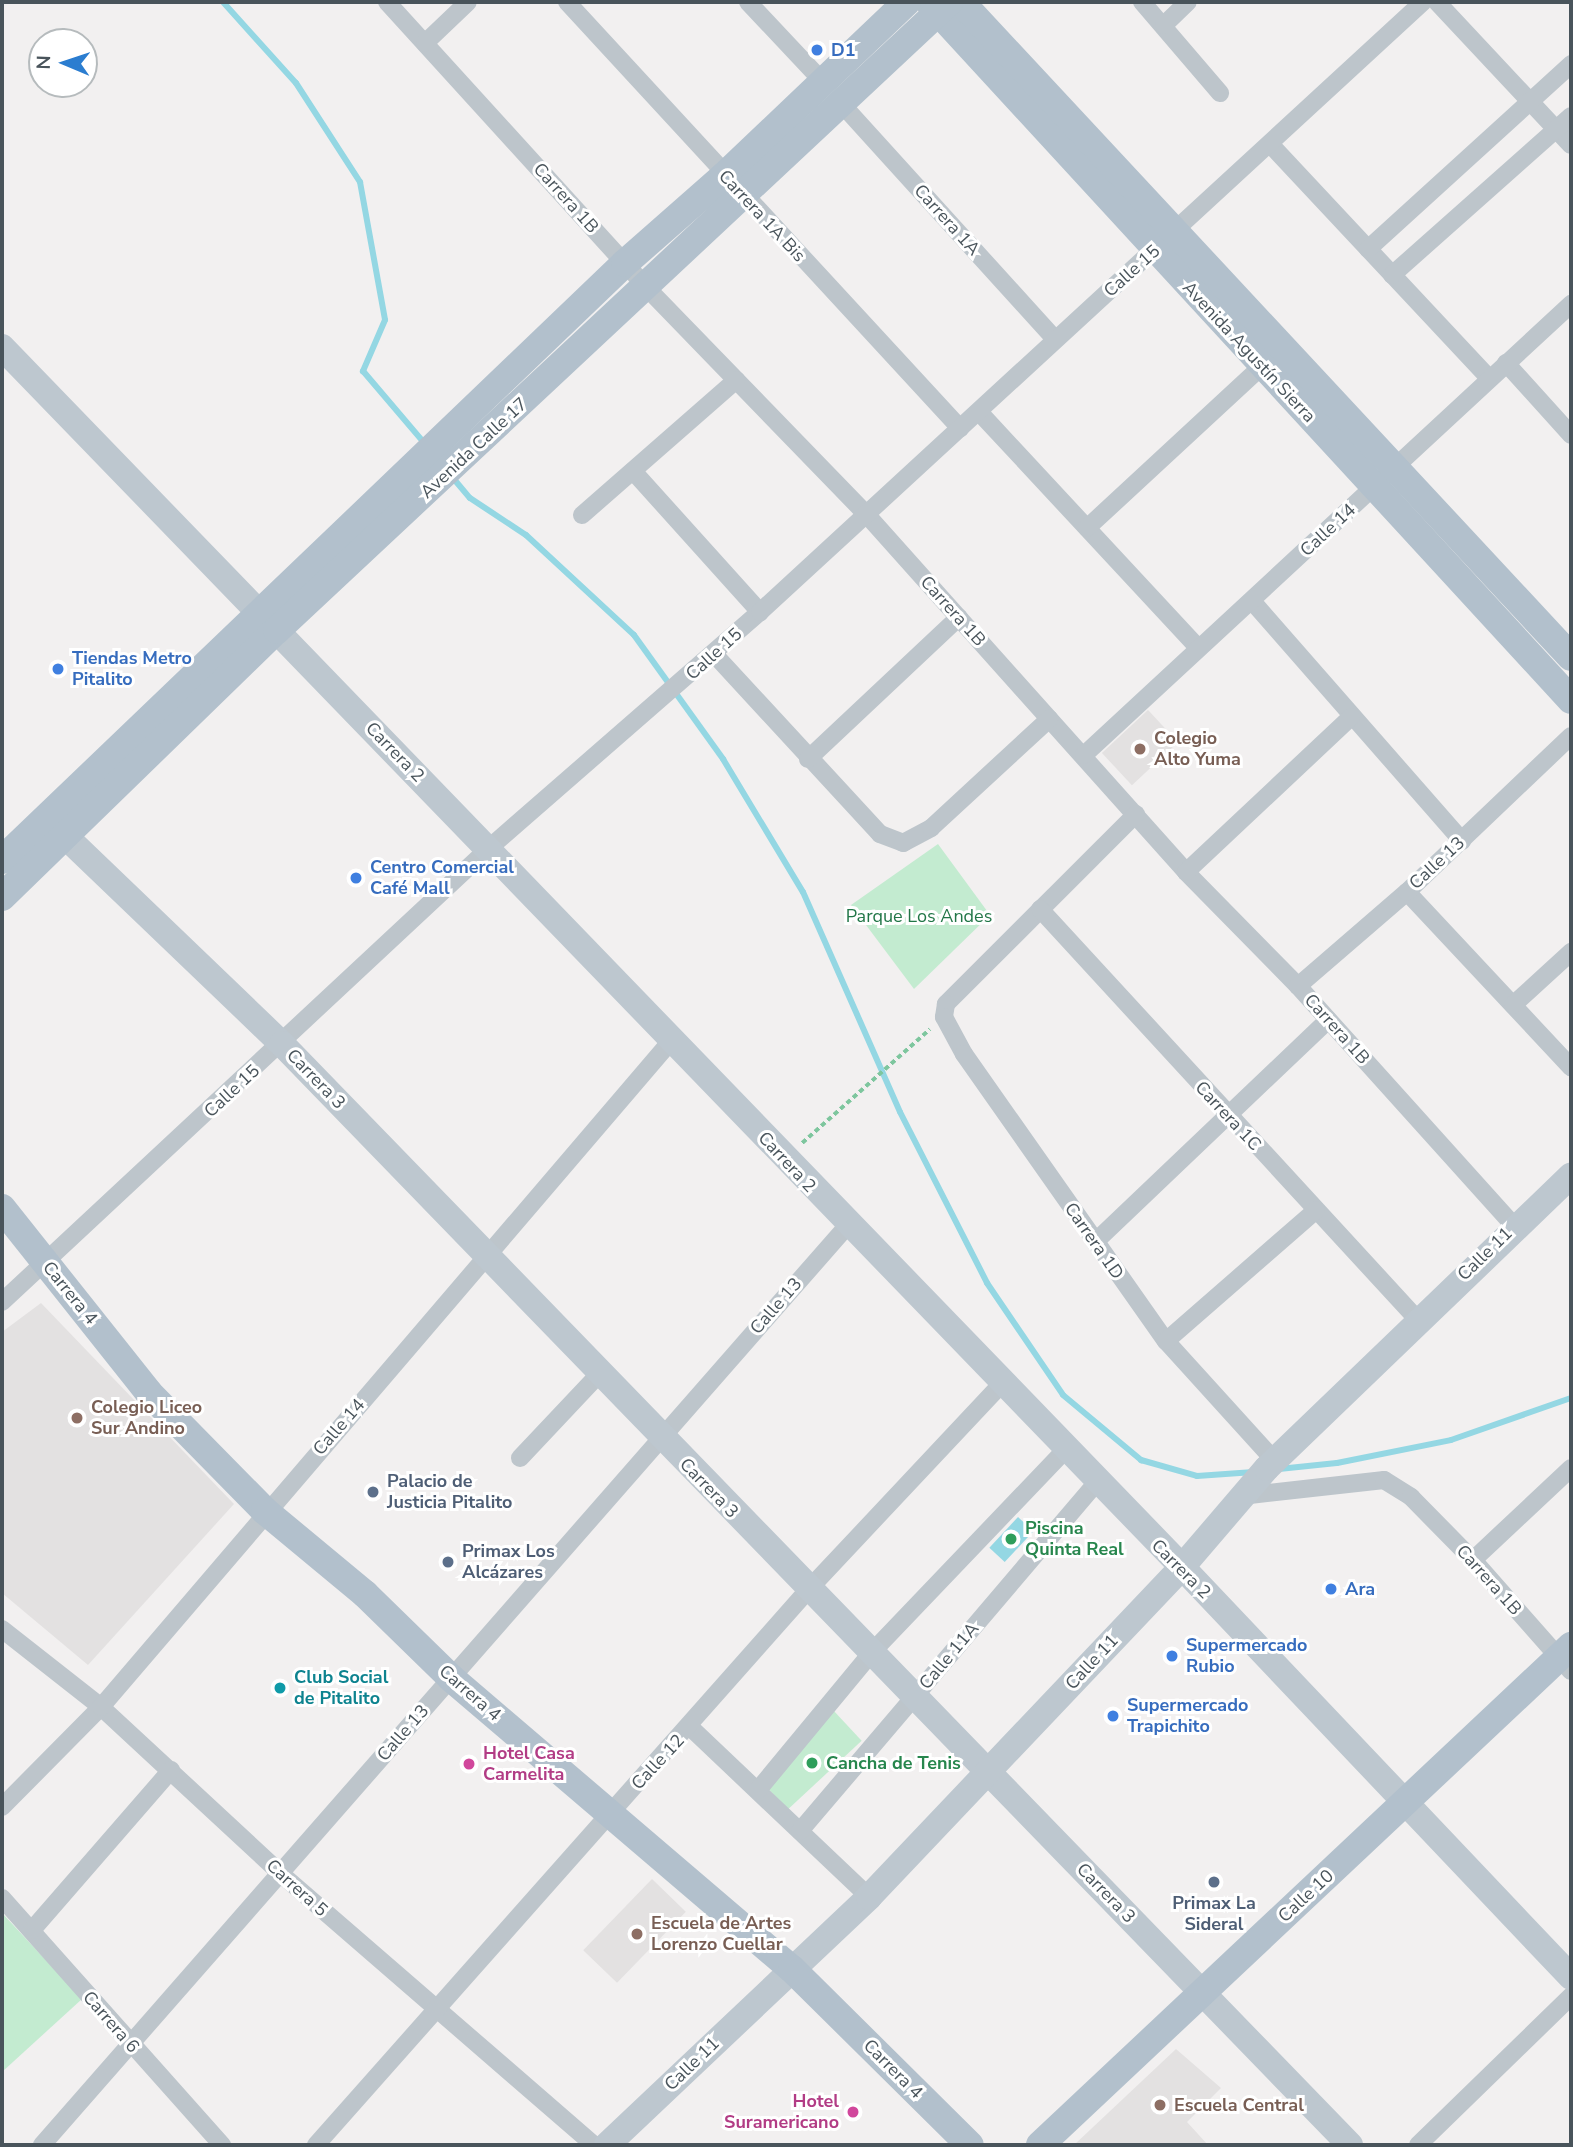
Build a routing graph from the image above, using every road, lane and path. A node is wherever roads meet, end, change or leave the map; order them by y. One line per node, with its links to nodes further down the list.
1 (387, 2): 12 (street, Carrera 1B)
2 (468, 2): 12 (street)
3 (568, 2): 21 (street, Carrera 1A Bis)
4 (748, 2): 14 (street, Carrera 1A)
5 (906, 2): 14 (main road, Avenida Calle 17)
6 (1142, 2): 11 (street)
7 (1188, 2): 11 (street)
8 (1423, 2): 19 (street, Calle 15)
9 (1437, 2): 16 (street)
10 (944, 4): 14 (main road, Avenida Calle 17); 22 (main road, Avenida Agustín Sierra)
11 (1164, 25): 15 (street)
12 (425, 43): 24 (street, Carrera 1B)
13 (1571, 64): 16 (street)
14 (831, 92): 21 (main road, Avenida Calle 17); 28 (street, Carrera 1A)
15 (1220, 93)
16 (1531, 101): 18 (street); 23 (street)
17 (1571, 116): 18 (street)
18 (1557, 129): 20 (street); 25 (street)
19 (1270, 144): 22 (street, Calle 15); 23 (street)
20 (1571, 145)
21 (733, 185): 24 (main road, Avenida Calle 17); 26 (main road, Avenida Calle 17); 35 (street, Carrera 1A Bis)
22 (1165, 242): 28 (street, Calle 15); 31 (main road, Avenida Agustín Sierra); 37 (main road, Avenida Agustín Sierra)
23 (1368, 249): 25 (street)
24 (625, 263): 26 (street, Carrera 1B); 46 (main road, Avenida Calle 17)
25 (1392, 275): 32 (street)
26 (646, 287): 33 (street, Carrera 1B); 46 (main road, Avenida Calle 17)
27 (1571, 304): 30 (street, Calle 14)
28 (1055, 340): 34 (street, Calle 15)
29 (2, 347): 46 (main road, Carrera 2)
30 (1506, 363): 32 (street, Calle 14); 36 (street)
31 (1262, 366): 39 (main road, Avenida Agustín Sierra); 42 (street)
32 (1489, 378): 37 (street, Calle 14)
33 (736, 380): 38 (street); 41 (street, Carrera 1B)
34 (980, 413): 35 (street, Calle 15); 42 (street)
35 (960, 428): 41 (street, Calle 15)
36 (1571, 435)
37 (1395, 466): 39 (street, Calle 14); 49 (main road, Avenida Agustín Sierra)
38 (633, 471): 40 (street); 44 (street)
39 (1373, 487): 43 (street, Calle 14); 50 (main road, Avenida Agustín Sierra)
40 (582, 515)
41 (867, 515): 44 (street, Calle 15); 45 (street, Carrera 1B)
42 (1087, 528): 47 (street)
43 (1252, 601): 47 (street, Calle 14); 51 (street)
44 (760, 612): 48 (street, Calle 15)
45 (959, 617): 52 (street, Carrera 1B); 55 (street)
46 (267, 621): 57 (main road, Avenida Calle 17); 59 (main road, Carrera 2); 60 (main road, Avenida Calle 17)
47 (1198, 648): 54 (street, Calle 14)
48 (714, 654): 55 (street); 59 (street, Calle 15)
49 (1571, 657)
50 (1571, 700)
51 (1351, 717): 58 (street); 61 (street)
52 (1049, 719): 54 (street, Carrera 1B); 55 (street)
53 (1571, 736): 58 (street, Calle 13)
54 (1084, 755): 56 (street, Carrera 1B)
55 (808, 759)
56 (1136, 814): 61 (street, Carrera 1B); 64 (street)
57 (64, 835): 63 (main road, Avenida Calle 17); 71 (main road, Carrera 3)
58 (1462, 841): 62 (street, Calle 13)
59 (488, 849): 70 (main road, Carrera 2); 71 (street, Calle 15)
60 (2, 860)
61 (1186, 872): 66 (street, Carrera 1B)
62 (1407, 892): 66 (street, Calle 13); 67 (street)
63 (2, 897)
64 (1040, 909): 68 (street); 73 (street, Carrera 1C)
65 (1571, 952): 67 (street)
66 (1298, 986): 69 (street, Carrera 1B)
67 (1513, 1005): 72 (street)
68 (945, 1010): 74 (path); 80 (street, Carrera 1D)
69 (1328, 1020): 73 (street); 79 (street, Carrera 1B)
70 (671, 1041): 74 (main road, Carrera 2); 81 (street, Calle 14)
71 (282, 1044): 81 (main road, Carrera 3); 82 (street, Calle 15)
72 (1571, 1068)
73 (1226, 1115): 77 (street, Carrera 1C); 80 (street)
74 (785, 1158): 78 (main road, Carrera 2)
75 (1571, 1175): 79 (main road, Calle 11)
76 (2, 1208): 82 (main road, Carrera 4)
77 (1316, 1210): 84 (street, Carrera 1C); 85 (street)
78 (847, 1226): 87 (main road, Carrera 2); 88 (street, Calle 13)
79 (1514, 1226): 84 (main road, Calle 11)
80 (1095, 1242): 85 (street, Carrera 1D)
81 (488, 1254): 86 (main road, Carrera 3); 95 (street, Calle 14)
82 (47, 1264): 83 (street, Calle 15); 95 (main road, Carrera 4)
83 (2, 1301)
84 (1418, 1320): 91 (main road, Calle 11)
85 (1167, 1341): 91 (street, Carrera 1D)
86 (601, 1372): 88 (main road, Carrera 3); 90 (street)
87 (1003, 1382): 89 (main road, Carrera 2); 98 (street, Calle 12)
88 (661, 1438): 98 (main road, Carrera 3); 102 (street, Calle 13)
89 (1065, 1450): 93 (main road, Carrera 2); 100 (street)
90 (520, 1458)
91 (1270, 1464): 94 (main road, Calle 11)
92 (1571, 1468): 96 (street)
93 (1097, 1482): 97 (main road, Carrera 2); 103 (street, Calle 11A)
94 (1244, 1492): 96 (street, Carrera 1B); 97 (main road, Calle 11)
95 (265, 1511): 102 (main road, Carrera 4); 104 (street, Calle 14)
96 (1473, 1560): 101 (street, Carrera 1B)
97 (1182, 1567): 107 (main road, Calle 11); 109 (main road, Carrera 2)
98 (808, 1590): 100 (main road, Carrera 3); 105 (street, Calle 12)
99 (4, 1634): 104 (street, Carrera 5)
100 (874, 1650): 103 (main road, Carrera 3); 108 (street)
101 (1567, 1658): 109 (main road, Calle 10)
102 (451, 1678): 111 (main road, Carrera 4); 113 (street, Calle 13)
103 (915, 1696): 107 (main road, Carrera 3); 112 (street, Calle 11A)
104 (102, 1707): 106 (street, Carrera 5); 110 (street, Calle 14)
105 (690, 1727): 108 (street); 111 (street, Calle 12)
106 (171, 1770): 113 (street, Carrera 5); 116 (street)
107 (989, 1772): 114 (main road, Calle 11); 119 (main road, Carrera 3)
108 (758, 1790): 112 (street)
109 (1404, 1804): 118 (main road, Carrera 2); 119 (main road, Calle 10)
110 (2, 1807)
111 (610, 1813): 117 (main road, Carrera 4); 121 (street, Calle 12)
112 (800, 1831): 114 (street)
113 (280, 1873): 121 (street, Carrera 5); 122 (street, Calle 13)
114 (869, 1897): 117 (main road, Calle 11)
115 (2, 1898): 116 (street, Carrera 6)
116 (32, 1930): 122 (street, Carrera 6)
117 (792, 1969): 127 (main road, Calle 11); 128 (main road, Carrera 4)
118 (1571, 1977)
119 (1203, 1992): 129 (main road, Calle 10); 130 (main road, Carrera 3)
120 (1571, 1996): 131 (street)
121 (439, 2011): 125 (street, Calle 12); 126 (street, Carrera 5)
122 (130, 2045): 123 (street, Calle 13); 124 (street, Carrera 6)
123 (52, 2142)
124 (222, 2145)
125 (316, 2145)
126 (594, 2145)
127 (607, 2145)
128 (970, 2145)
129 (1040, 2145)
130 (1350, 2145)
131 (1418, 2145)

